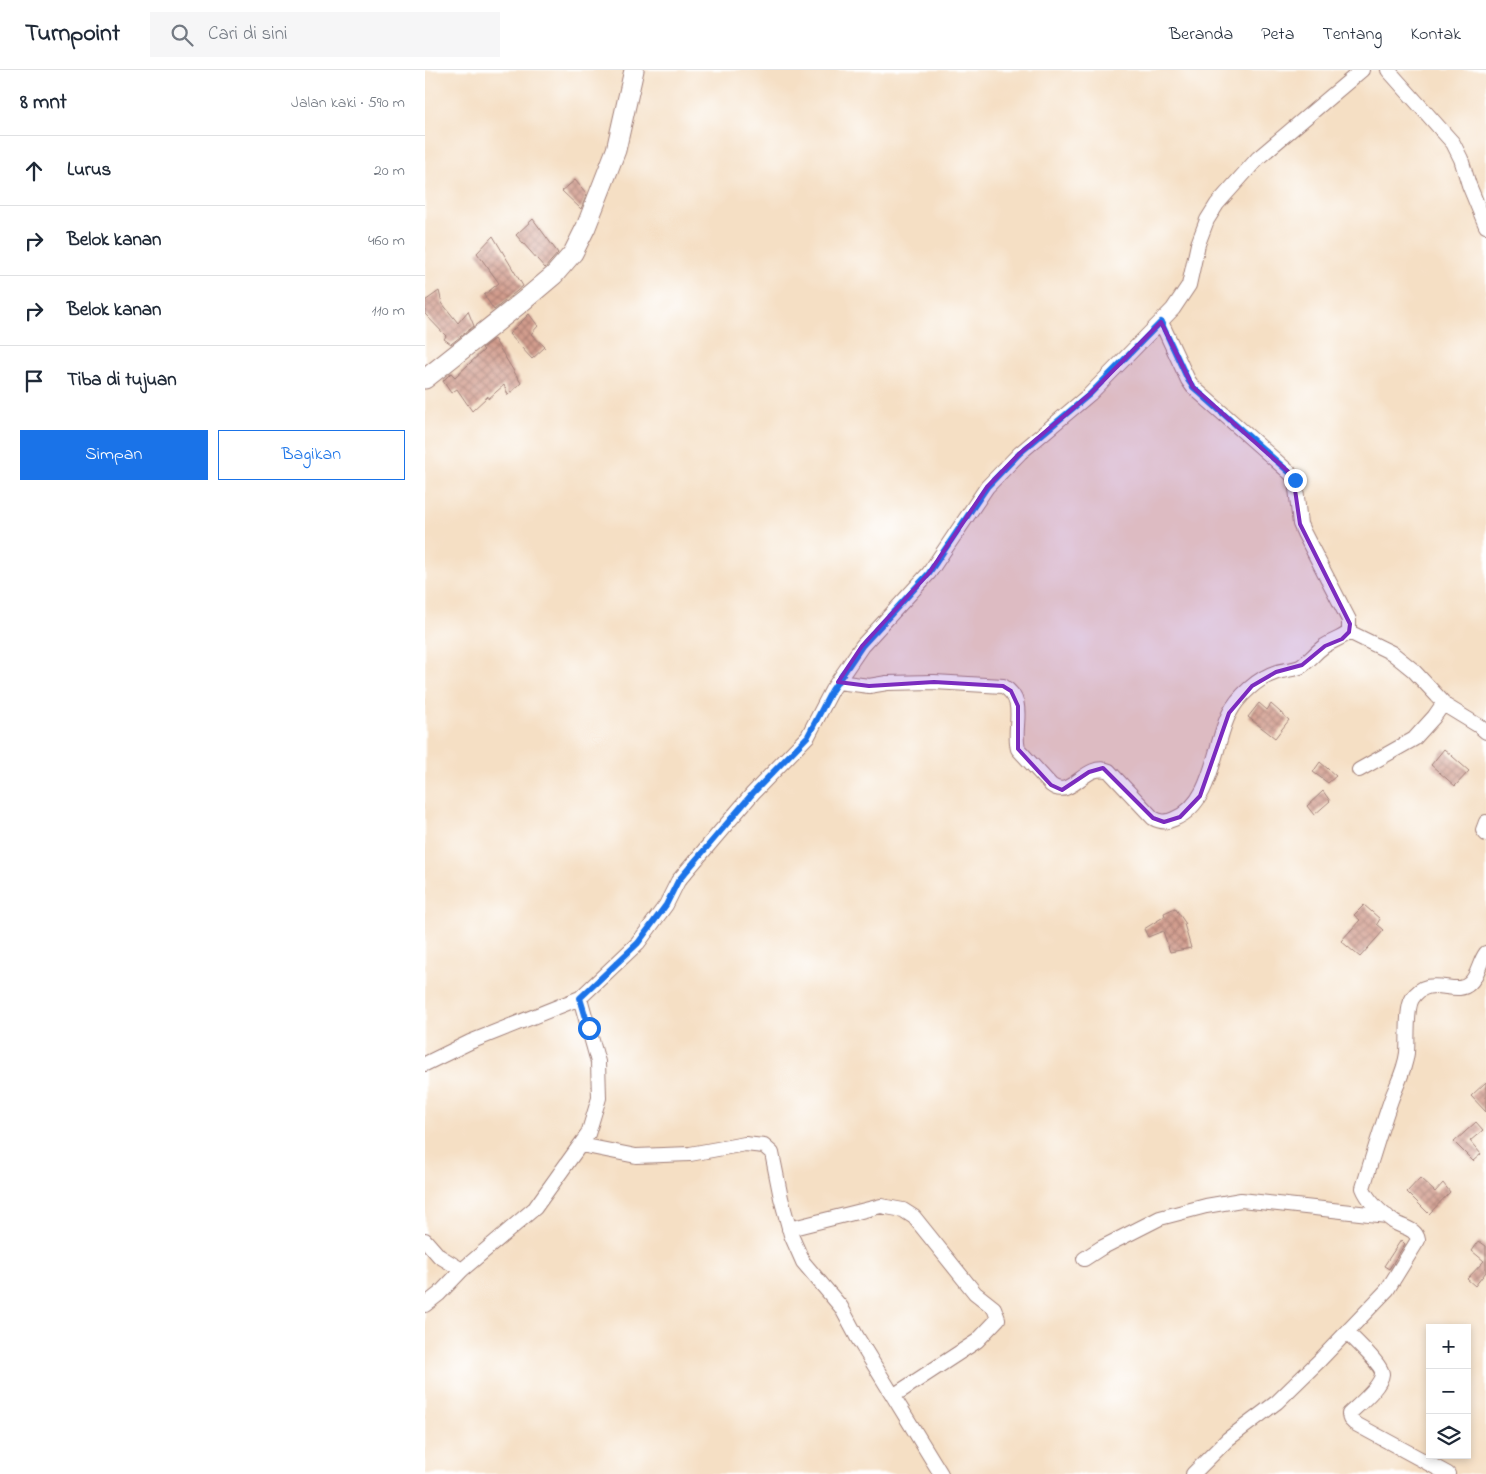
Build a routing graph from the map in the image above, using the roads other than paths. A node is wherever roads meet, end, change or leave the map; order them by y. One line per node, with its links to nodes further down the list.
1 (634, 70): 6 (street)
2 (1362, 70): 5 (street)
3 (1388, 70): 4 (street)
4 (1486, 226)
5 (1161, 322): 7 (street); 8 (street)
6 (425, 379)
7 (1349, 632): 8 (street); 9 (street)
8 (838, 682): 15 (street)
9 (1443, 704): 10 (street); 11 (street)
10 (1485, 731)
11 (1359, 770)
12 (1486, 822): 13 (street)
13 (1486, 834)
14 (1486, 953): 18 (street)
15 (580, 998): 16 (street); 17 (street)
16 (425, 1064)
17 (581, 1145): 19 (street); 22 (street)
18 (1387, 1216): 21 (street); 24 (street)
19 (789, 1229): 25 (street); 25 (street)
20 (425, 1240): 22 (street)
21 (1084, 1259)
22 (462, 1270): 23 (street)
23 (425, 1305)
24 (1347, 1332): 27 (street); 28 (street)
25 (893, 1396): 26 (street)
26 (941, 1474)
27 (1193, 1474)
28 (1448, 1474)

